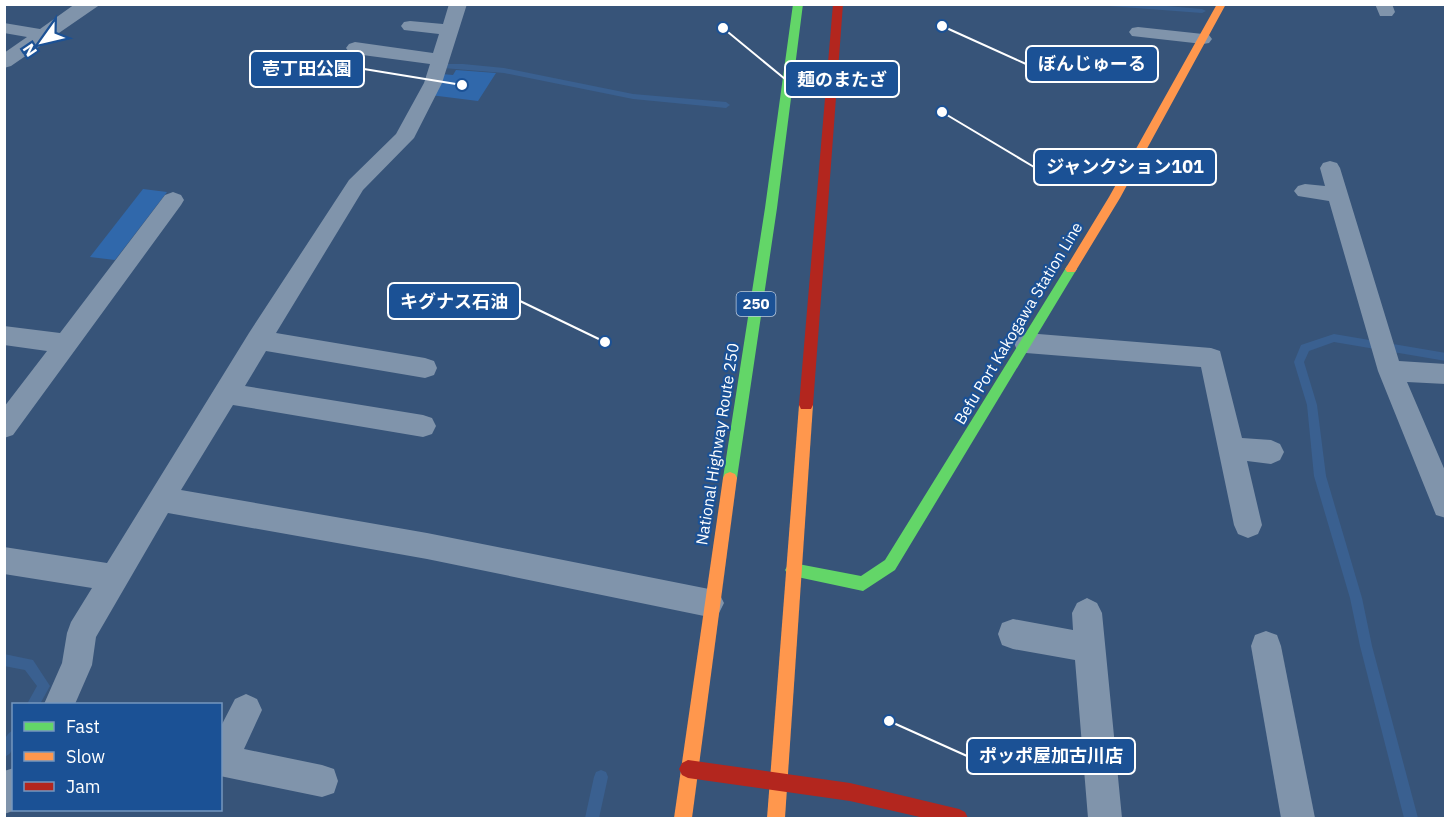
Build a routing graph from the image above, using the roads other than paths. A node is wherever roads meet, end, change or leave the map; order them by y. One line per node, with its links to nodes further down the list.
1 (458, 4): 8 (street)
2 (798, 4): 37 (main road, National Highway Route 250 / 250)
3 (838, 4): 35 (main road)
4 (1222, 4): 11 (main road, Befu Port Kakogawa Station Line)
5 (86, 5): 10 (street)
6 (410, 26): 8 (street)
7 (4, 28): 10 (street)
8 (451, 30): 13 (street)
9 (1138, 32): 11 (street)
10 (44, 35): 14 (street)
11 (1203, 39): 21 (main road, Befu Port Kakogawa Station Line)
12 (355, 48): 13 (street)
13 (441, 60): 20 (street)
14 (4, 62)
15 (1330, 168): 17 (street)
16 (1305, 191): 17 (street)
17 (1337, 195): 24 (street)
18 (172, 200): 22 (street)
19 (4, 335): 22 (street)
20 (258, 340): 23 (street); 26 (street)
21 (1026, 343): 29 (street); 35 (main road, Befu Port Kakogawa Station Line)
22 (66, 344): 28 (street)
23 (425, 368)
24 (1390, 371): 25 (street); 32 (street)
25 (1446, 374)
26 (226, 393): 27 (street); 31 (street)
27 (423, 426)
28 (4, 427)
29 (1231, 448): 30 (street); 33 (street)
30 (1271, 452)
31 (161, 499): 36 (street); 37 (street)
32 (1446, 506)
33 (1248, 525)
34 (4, 560): 36 (street)
35 (793, 570): 48 (main road)
36 (114, 578): 42 (street)
37 (710, 603): 46 (main road, National Highway Route 250 / 250)
38 (1087, 613): 41 (street)
39 (1013, 634): 41 (street)
40 (1266, 646): 53 (street)
41 (1089, 648): 52 (street)
42 (60, 703)
43 (246, 710): 44 (street)
44 (222, 758)
45 (222, 760): 47 (street)
46 (688, 769): 48 (main road); 49 (main road, National Highway Route 250 / 250)
47 (322, 781)
48 (779, 781): 50 (main road); 51 (main road)
49 (683, 819)
50 (776, 819)
51 (959, 819)
52 (1105, 819)
53 (1298, 819)

